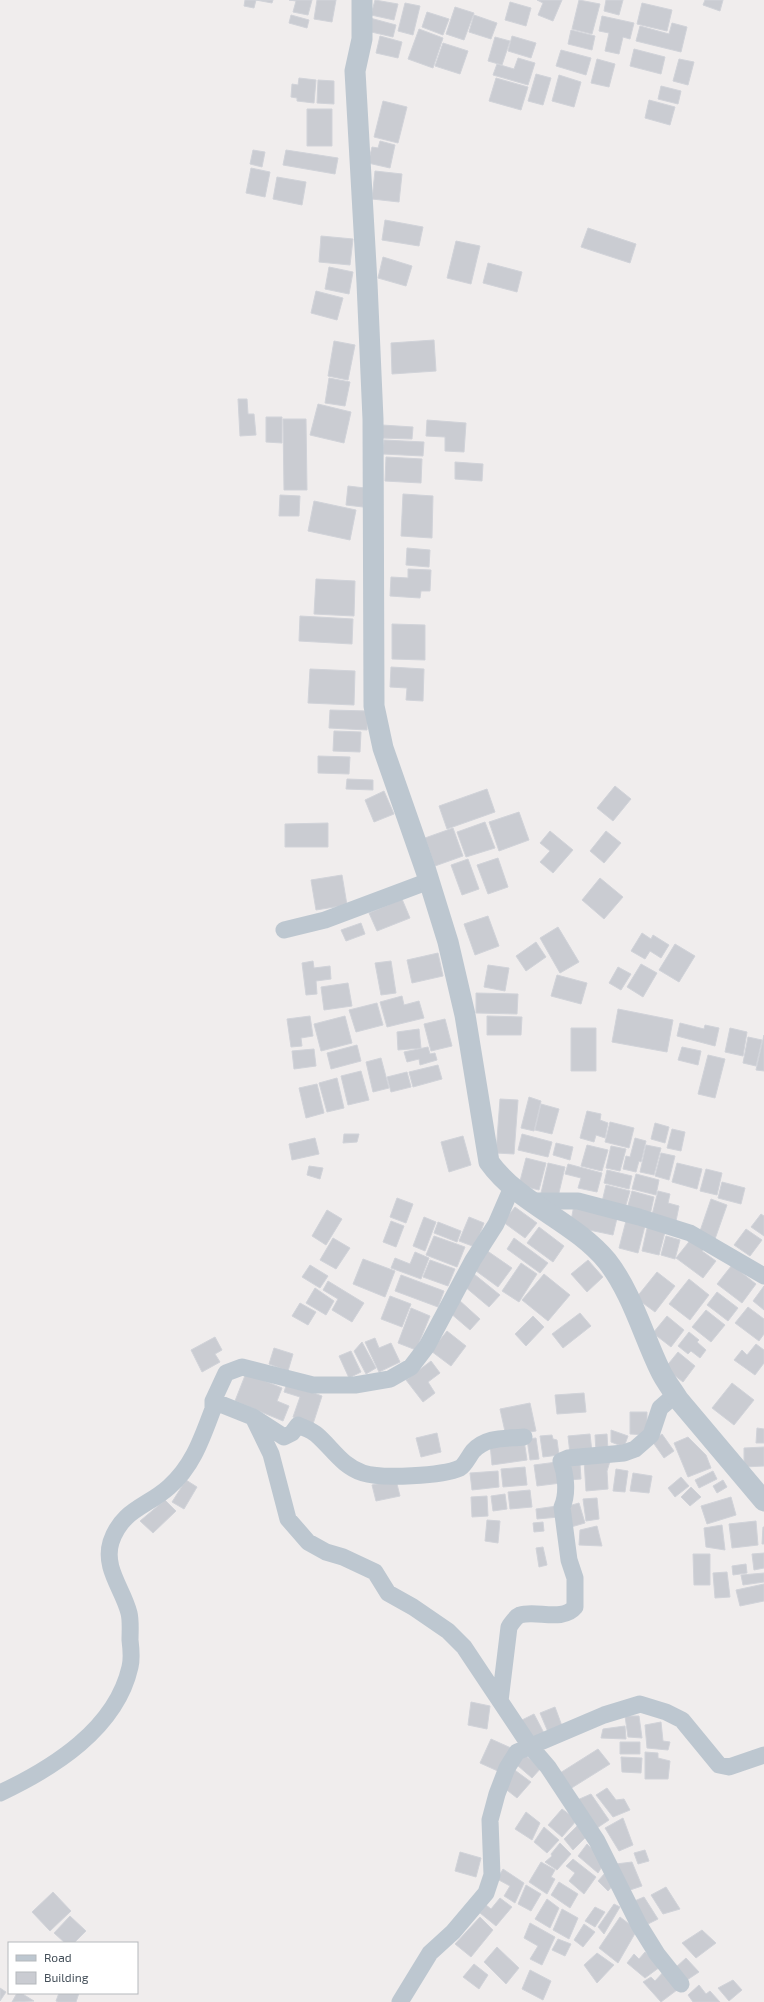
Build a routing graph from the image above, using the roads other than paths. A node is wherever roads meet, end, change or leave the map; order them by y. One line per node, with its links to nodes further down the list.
1 (362, 0): 2 (street)
2 (429, 881): 3 (street); 4 (street)
3 (284, 930)
4 (512, 1187): 5 (street); 8 (street)
5 (532, 1201): 6 (street); 7 (street)
6 (764, 1276)
7 (676, 1395): 11 (street); 12 (street)
8 (213, 1400): 9 (street); 15 (street)
9 (253, 1417): 10 (street); 12 (street)
10 (524, 1437)
11 (764, 1501)
12 (500, 1701): 13 (street)
13 (530, 1746): 14 (street); 16 (street); 17 (street)
14 (764, 1755)
15 (0, 1793)
16 (681, 1984)
17 (400, 2002)

